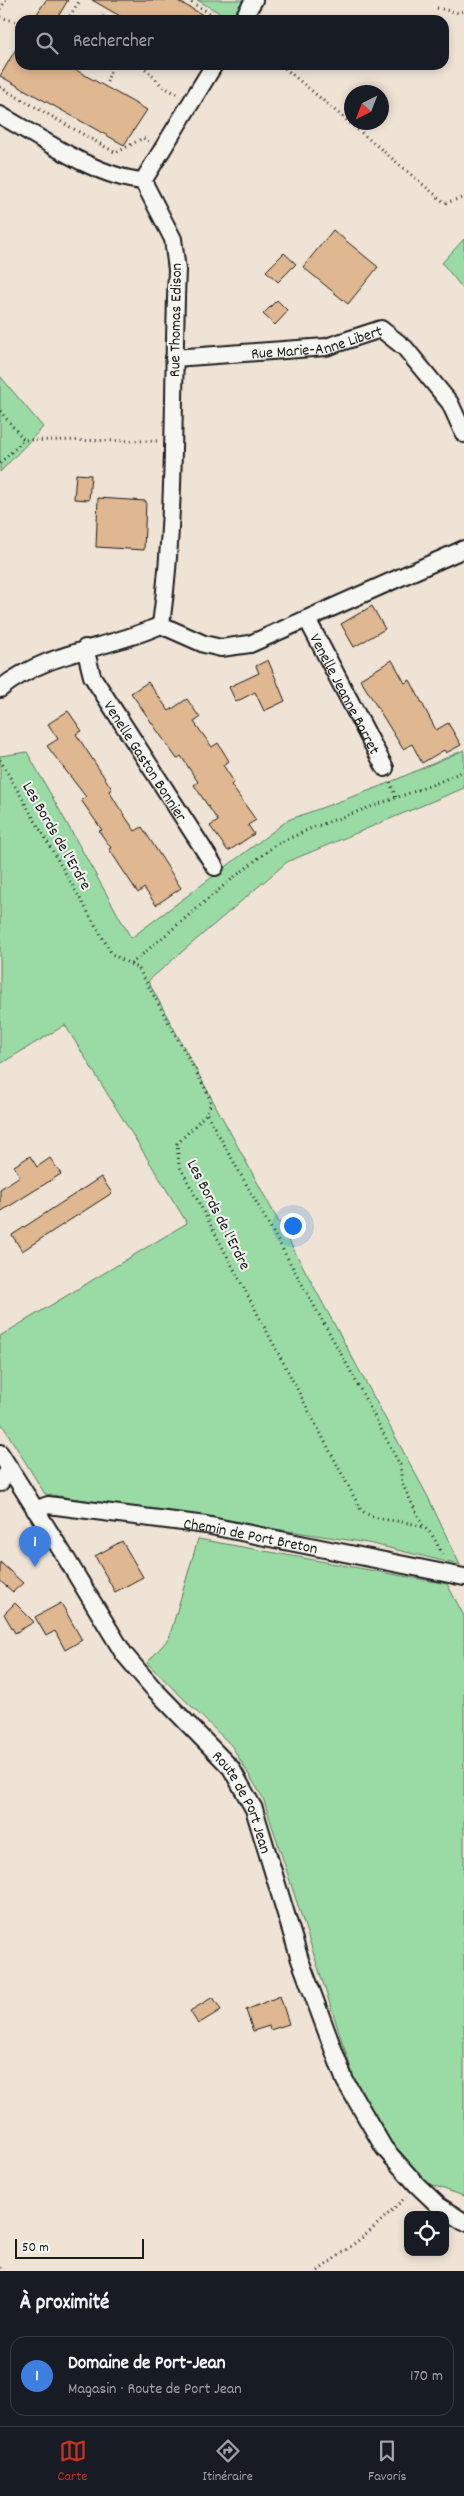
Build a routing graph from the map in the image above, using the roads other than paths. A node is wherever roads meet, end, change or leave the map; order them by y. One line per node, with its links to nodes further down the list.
1 (254, 0): 2 (street)
2 (245, 15)
3 (211, 70): 5 (street)
4 (0, 115): 5 (street)
5 (143, 181): 6 (street, Rue Thomas Edison)
6 (174, 358): 7 (street, Rue Marie-Anne Libert); 10 (street, Rue Thomas Edison)
7 (464, 434)
8 (464, 549): 9 (street)
9 (307, 619): 10 (street); 13 (street, Venelle Jeanne Barret)
10 (160, 625): 11 (street)
11 (85, 648): 12 (street); 14 (street, Venelle Gaston Bonnier)
12 (0, 689)
13 (385, 768)
14 (215, 868)
15 (0, 1453): 16 (street, Route de Port Jean)
16 (10, 1469): 17 (street); 18 (street, Route de Port Jean)
17 (0, 1483)
18 (35, 1510): 19 (street, Chemin de Port Breton); 20 (street, Route de Port Jean)
19 (459, 1576)
20 (464, 2222)

